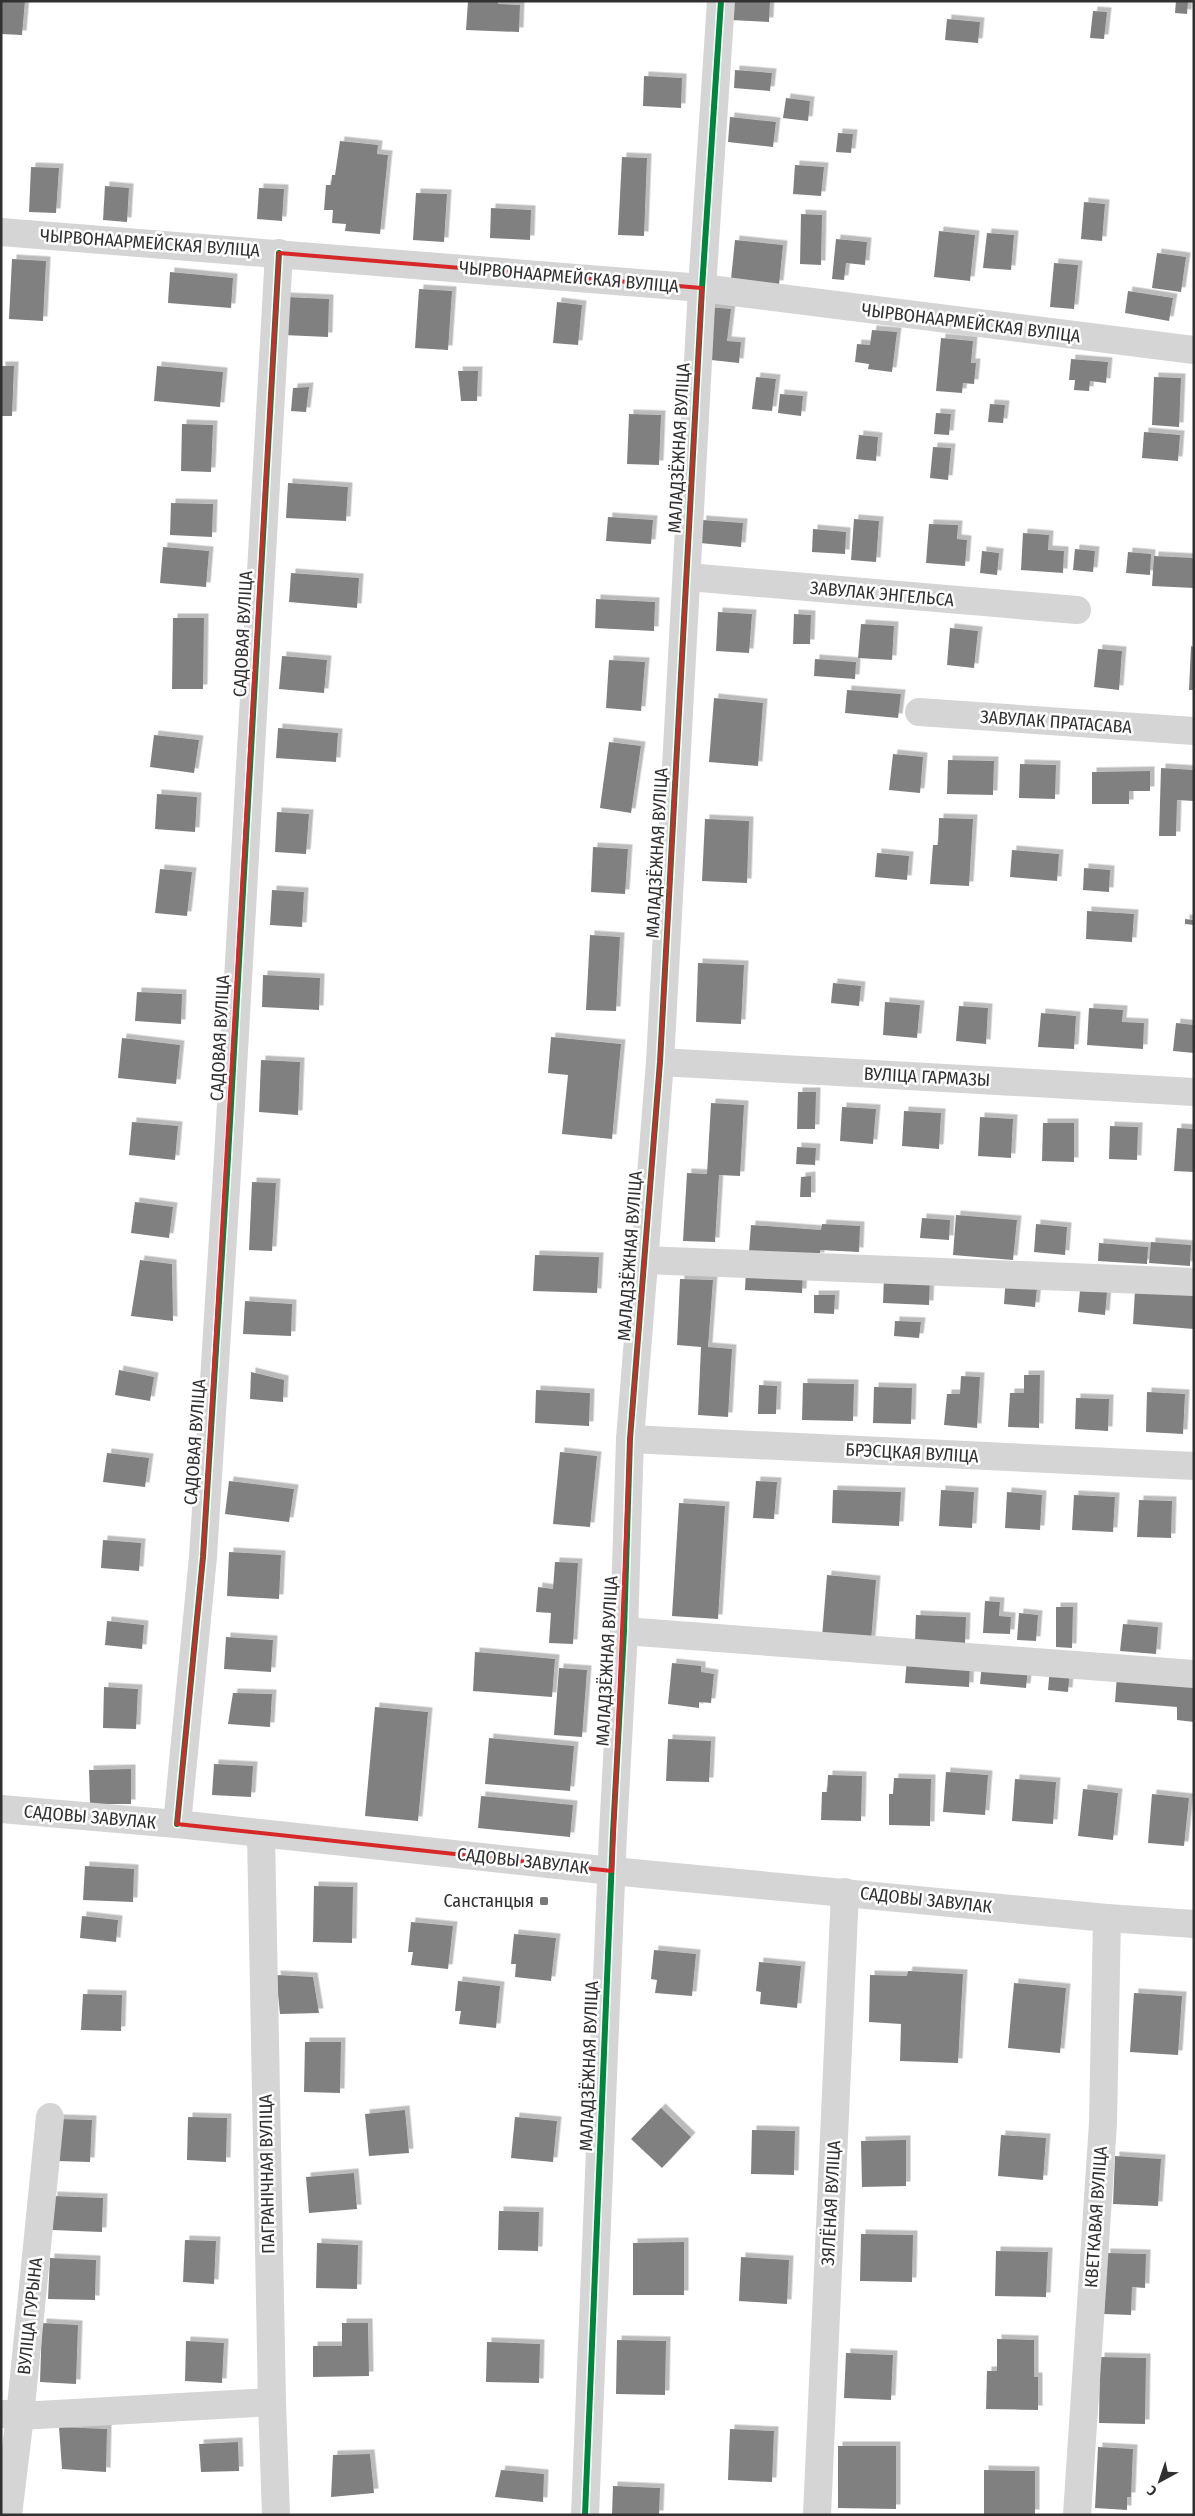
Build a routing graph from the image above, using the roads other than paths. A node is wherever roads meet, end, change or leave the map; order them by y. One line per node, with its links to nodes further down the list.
1 (720, 1): 4 (street, МАЛАДЗЁЖНАЯ ВУЛІЦА)
2 (1, 232): 3 (street, ЧЫРВОНААРМЕЙСКАЯ ВУЛІЦА)
3 (279, 253): 4 (street, ЧЫРВОНААРМЕЙСКАЯ ВУЛІЦА); 19 (street, САДОВАЯ ВУЛІЦА)
4 (702, 288): 5 (street, ЧЫРВОНААРМЕЙСКАЯ ВУЛІЦА); 6 (street, МАЛАДЗЁЖНАЯ ВУЛІЦА)
5 (1194, 350)
6 (688, 577): 7 (street, ЗАВУЛАК ЭНГЕЛЬСА); 10 (street, МАЛАДЗЁЖНАЯ ВУЛІЦА)
7 (1077, 610)
8 (919, 712): 9 (street, ЗАВУЛАК ПРАТАСАВА)
9 (1194, 731)
10 (660, 1062): 11 (street, ВУЛІЦА ГАРМАЗЫ); 12 (street, МАЛАДЗЁЖНАЯ ВУЛІЦА)
11 (1194, 1092)
12 (644, 1260): 13 (street); 14 (street, МАЛАДЗЁЖНАЯ ВУЛІЦА)
13 (1194, 1282)
14 (630, 1440): 15 (street, БРЭСЦКАЯ ВУЛІЦА); 16 (street, МАЛАДЗЁЖНАЯ ВУЛІЦА)
15 (1194, 1466)
16 (624, 1632): 17 (street); 21 (street, МАЛАДЗЁЖНАЯ ВУЛІЦА)
17 (1194, 1674)
18 (1, 1809): 19 (street, САДОВЫ ЗАВУЛАК)
19 (177, 1824): 20 (street, САДОВЫ ЗАВУЛАК)
20 (261, 1834): 21 (street, САДОВЫ ЗАВУЛАК); 26 (street, ПАГРАНІЧНАЯ ВУЛІЦА)
21 (612, 1871): 22 (street, САДОВЫ ЗАВУЛАК); 30 (street, МАЛАДЗЁЖНАЯ ВУЛІЦА)
22 (845, 1892): 23 (street, САДОВЫ ЗАВУЛАК); 31 (street, ЗЯЛЁНАЯ ВУЛІЦА)
23 (1107, 1918): 24 (street, САДОВЫ ЗАВУЛАК); 32 (street, КВЕТКАВАЯ ВУЛІЦА)
24 (1194, 1924)
25 (50, 2117): 27 (street, ВУЛІЦА ГУРЫНА)
26 (272, 2402): 27 (street); 29 (street, ПАГРАНІЧНАЯ ВУЛІЦА)
27 (11, 2415): 28 (street, ВУЛІЦА ГУРЫНА)
28 (8, 2515)
29 (276, 2515)
30 (585, 2515)
31 (817, 2515)
32 (1077, 2515)

